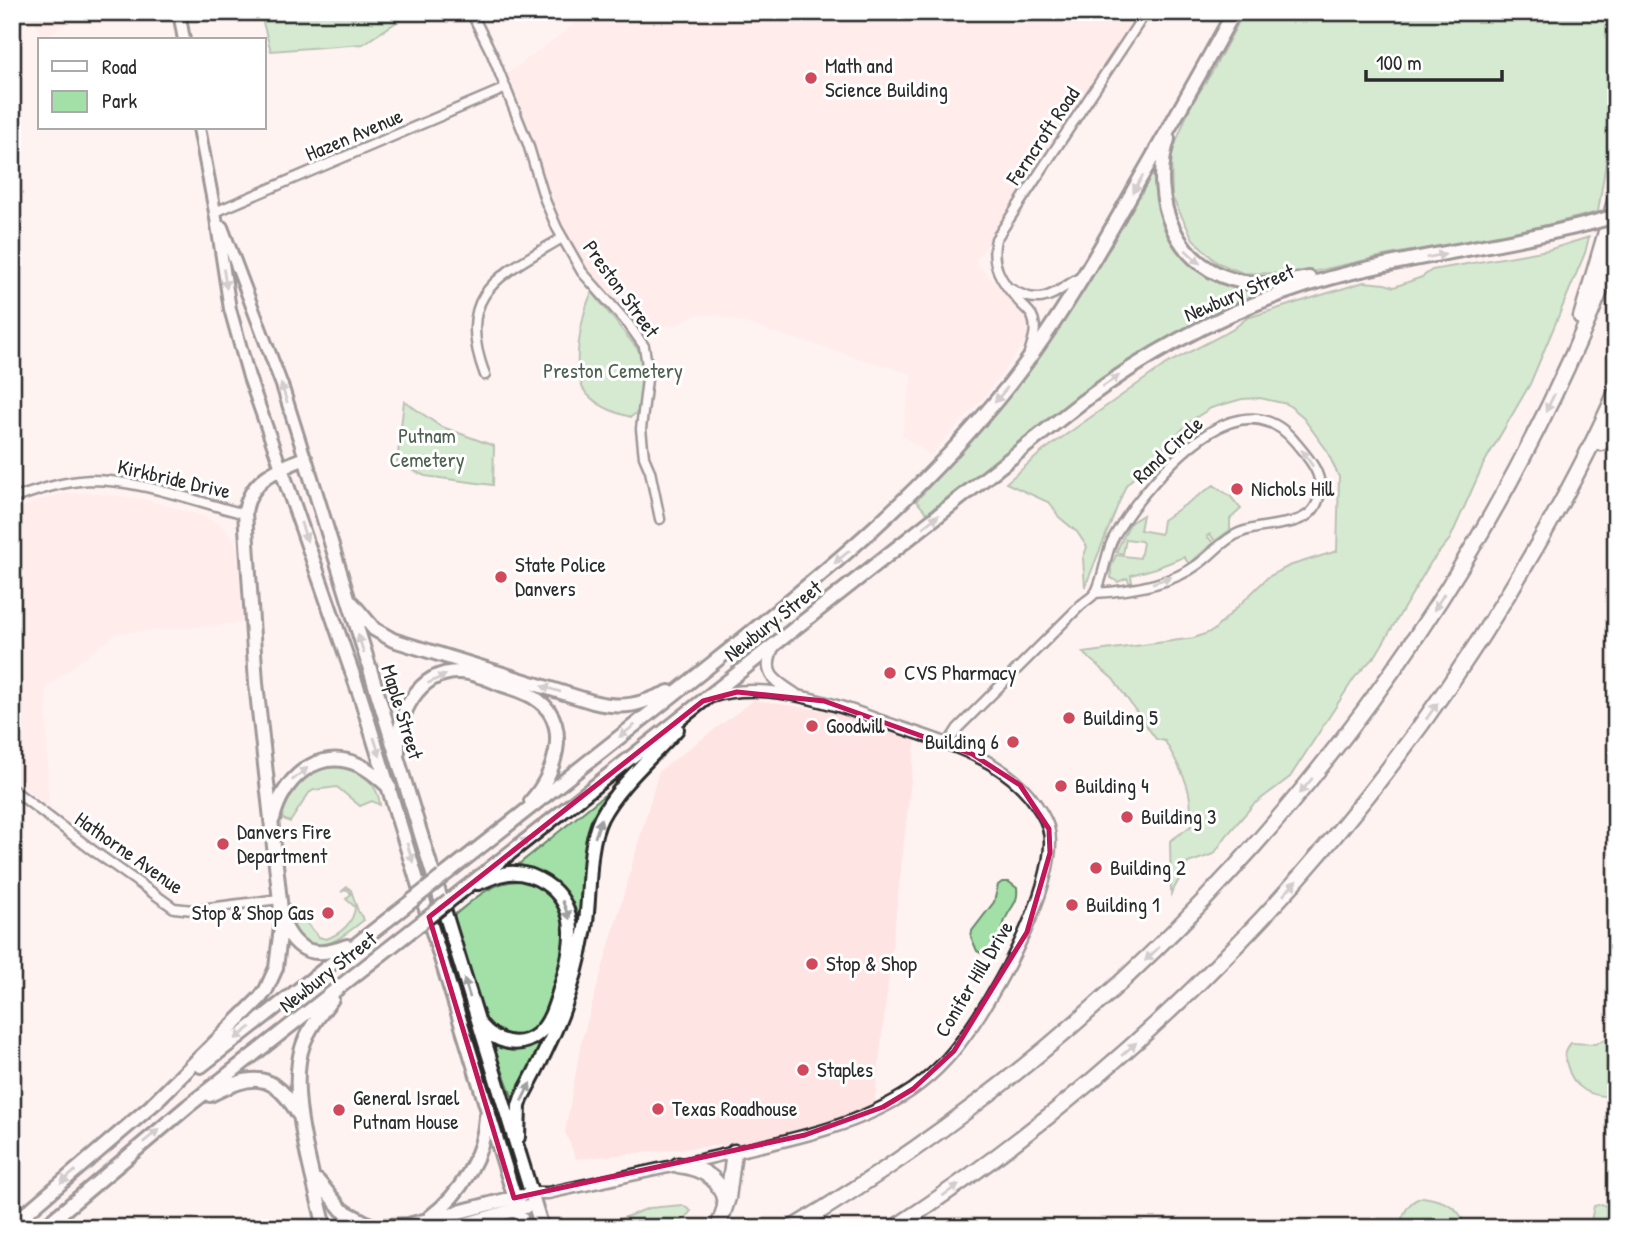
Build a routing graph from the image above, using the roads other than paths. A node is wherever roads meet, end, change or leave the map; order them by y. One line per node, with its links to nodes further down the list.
1 (179, 12): 5 (main road)
2 (471, 12): 6 (street, Preston Street)
3 (1146, 12): 16 (street, Ferncroft Road)
4 (1234, 12): 7 (main road, Newbury Street)
5 (184, 38)
6 (506, 88): 10 (street, Hazen Avenue); 12 (street, Preston Street)
7 (1183, 103): 14 (main road, one-way to 14); 15 (main road, Newbury Street, one-way to 15)
8 (199, 130): 10 (main road, Maple Street)
9 (1616, 198): 19 (highway)
10 (215, 212): 22 (main road, Maple Street, one-way to 10); 23 (main road, Maple Street, one-way to 23)
11 (1616, 216): 14 (main road, Newbury Street, one-way to 11, bridge)
12 (562, 238): 18 (street); 26 (street, Preston Street)
13 (1616, 251): 19 (highway)
14 (1369, 268): 30 (main road, Newbury Street, one-way to 14)
15 (1085, 274): 16 (street); 17 (main road, Newbury Street)
16 (1006, 285): 17 (street, Ferncroft Road)
17 (1025, 363): 31 (main road, Newbury Street, one-way to 31)
18 (485, 375)
19 (1564, 375): 68 (highway, one-way to 68)
20 (1616, 392): 27 (highway)
21 (1616, 418): 27 (highway)
22 (305, 458): 23 (main road); 28 (main road, Maple Street)
23 (281, 468): 25 (main road); 36 (main road, Maple Street, one-way to 36)
24 (12, 499): 25 (street, Kirkbride Drive)
25 (245, 514): 39 (main road)
26 (660, 519)
27 (1534, 551): 69 (highway, one-way to 27)
28 (345, 590): 31 (main road, one-way to 28); 35 (main road, Maple Street, one-way to 28)
29 (1096, 593): 29 (street, Rand Circle, one-way to 29); 34 (street)
30 (776, 643): 32 (street, Conifer Hill Drive); 33 (main road, Newbury Street)
31 (686, 685): 38 (main road, Newbury Street, one-way to 38)
32 (799, 696): 33 (street, Conifer Hill Drive); 34 (street, Conifer Hill Drive)
33 (703, 701): 40 (main road, Newbury Street, one-way to 33); 51 (main road, one-way to 33)
34 (947, 745): 50 (street, Conifer Hill Drive)
35 (403, 780): 38 (main road, one-way to 38); 45 (main road, Maple Street, one-way to 35)
36 (390, 788): 39 (main road, one-way to 36); 46 (main road, Maple Street, one-way to 46)
37 (12, 789): 41 (street, Hathorne Avenue)
38 (509, 824): 43 (main road, Newbury Street, bridge)
39 (271, 833): 41 (main road)
40 (468, 886): 44 (main road, Newbury Street, bridge); 45 (main road, one-way to 45)
41 (279, 899): 42 (main road)
42 (282, 919): 43 (main road); 47 (main road)
43 (366, 937): 47 (main road, Newbury Street, one-way to 47)
44 (348, 980): 48 (main road, Newbury Street); 49 (main road)
45 (476, 1015): 51 (main road, Maple Street)
46 (485, 1102): 55 (main road, Maple Street); 57 (main road)
47 (152, 1105): 58 (main road, Newbury Street, one-way to 58)
48 (188, 1106): 49 (main road); 61 (main road, Newbury Street, one-way to 48)
49 (301, 1118): 53 (main road)
50 (734, 1152): 52 (street, Conifer Hill Drive); 56 (highway)
51 (521, 1158): 54 (main road, Maple Street)
52 (678, 1165): 54 (street, Conifer Hill Drive); 56 (highway)
53 (313, 1173): 59 (main road); 62 (main road)
54 (534, 1198): 55 (main road); 66 (main road, Maple Street)
55 (516, 1204): 57 (main road); 60 (main road); 65 (main road, Maple Street)
56 (725, 1210): 67 (highway)
57 (425, 1221): 59 (main road)
58 (12, 1225)
59 (373, 1227): 63 (main road)
60 (455, 1227): 64 (main road)
61 (43, 1228)
62 (325, 1228)
63 (350, 1228)
64 (500, 1228)
65 (524, 1228)
66 (542, 1228)
67 (718, 1228)
68 (792, 1228)
69 (894, 1228)

